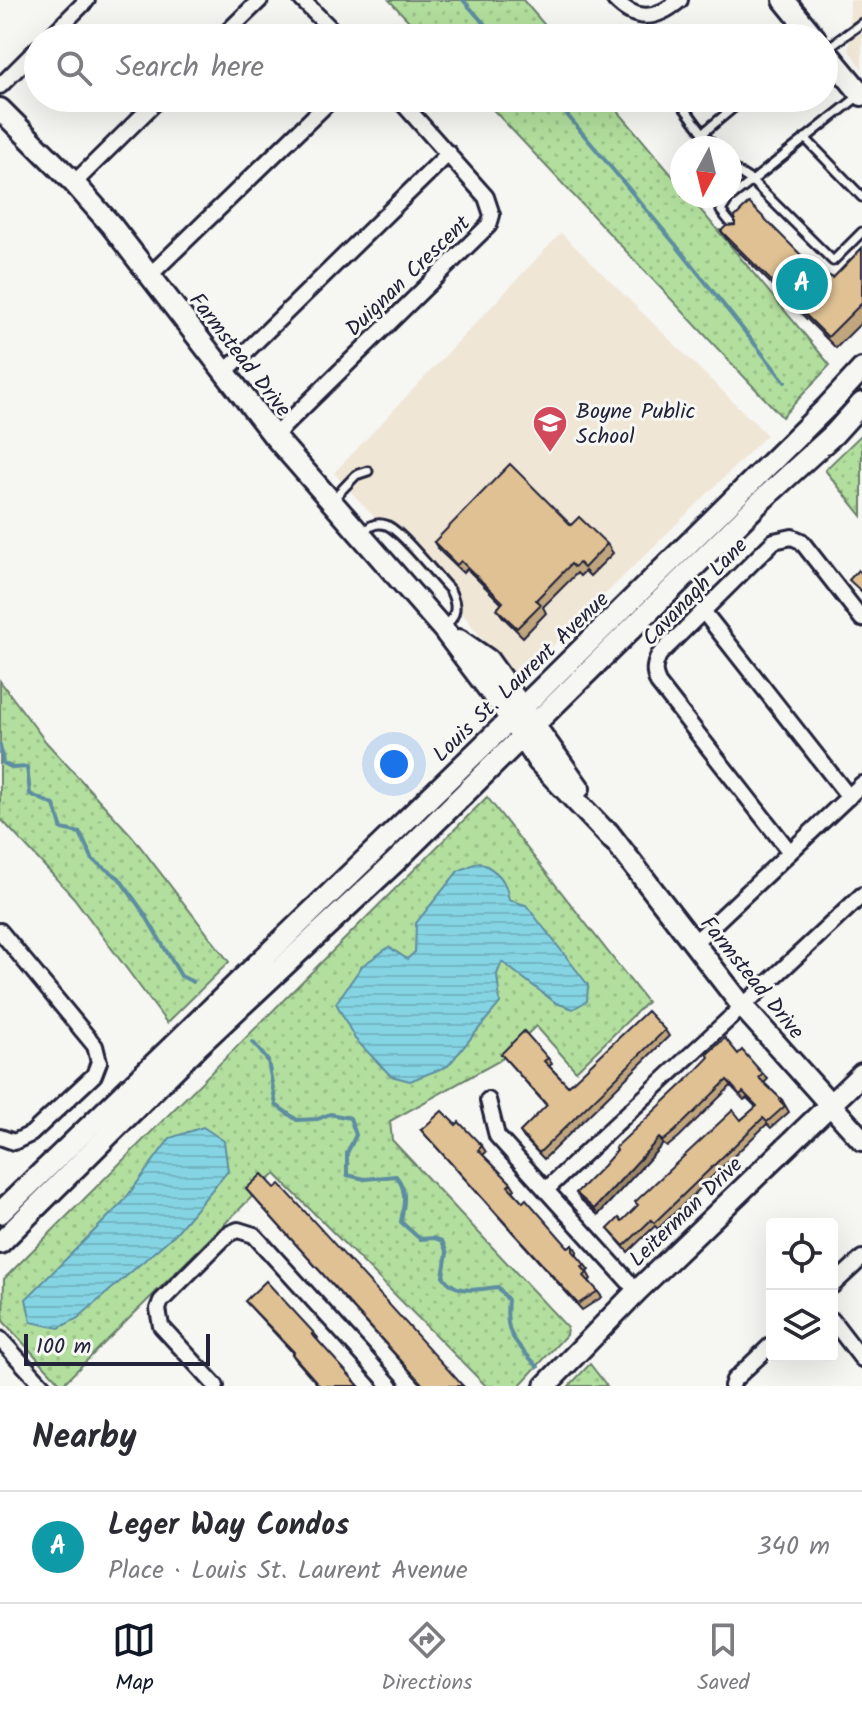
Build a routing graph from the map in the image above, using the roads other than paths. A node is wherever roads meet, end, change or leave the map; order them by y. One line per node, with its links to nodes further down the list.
1 (87, 0): 8 (street)
2 (260, 0): 9 (street)
3 (302, 0): 10 (street)
4 (615, 0): 5 (street)
5 (680, 0)
6 (784, 0): 11 (main road)
7 (862, 23): 12 (lane)
8 (63, 24)
9 (235, 24)
10 (326, 24)
11 (803, 24)
12 (838, 36)
13 (24, 62): 15 (street)
14 (838, 66): 16 (main road)
15 (0, 86)
16 (862, 94): 25 (lane)
17 (0, 109): 29 (main road, Farmstead Drive)
18 (146, 112): 29 (street)
19 (319, 112): 33 (street)
20 (411, 112): 26 (street, Duignan Crescent)
21 (687, 112): 23 (lane)
22 (728, 112): 23 (lane)
23 (703, 133): 24 (lane)
24 (705, 136)
25 (805, 138): 28 (lane); 30 (lane)
26 (449, 153): 35 (street); 37 (street, Duignan Crescent)
27 (742, 175): 28 (lane)
28 (752, 181): 31 (lane); 32 (lane)
29 (74, 183): 33 (main road, Farmstead Drive)
30 (862, 197)
31 (738, 232)
32 (862, 232)
33 (149, 276): 35 (main road, Farmstead Drive)
34 (862, 369): 44 (main road, Louis St. Laurent Avenue)
35 (224, 373): 37 (main road, Farmstead Drive)
36 (862, 403): 44 (main road, Louis St. Laurent Avenue)
37 (274, 436): 39 (main road, Farmstead Drive)
38 (368, 471): 39 (lane)
39 (331, 501): 40 (main road, Farmstead Drive)
40 (362, 534): 43 (main road, Farmstead Drive); 43 (lane)
41 (703, 611): 42 (street, Cavanagh Lane); 46 (street); 47 (street, Cavanagh Lane)
42 (862, 619)
43 (443, 629): 44 (main road, Farmstead Drive)
44 (522, 722): 50 (main road, Farmstead Drive); 58 (main road, Louis St. Laurent Avenue); 59 (main road, Louis St. Laurent Avenue)
45 (862, 784): 46 (street)
46 (849, 797): 47 (street)
47 (790, 852): 50 (street)
48 (862, 895): 51 (street)
49 (0, 931): 55 (street)
50 (694, 943): 51 (main road, Farmstead Drive)
51 (743, 1007): 54 (main road, Farmstead Drive); 57 (street)
52 (862, 1074): 54 (main road, Leiterman Drive)
53 (488, 1100): 57 (street)
54 (830, 1104): 56 (main road, Farmstead Drive); 62 (main road, Leiterman Drive)
55 (0, 1137)
56 (862, 1140)
57 (546, 1190): 62 (street)
58 (0, 1213)
59 (0, 1243)
60 (862, 1258): 61 (street)
61 (838, 1280)
62 (637, 1291): 70 (main road, Leiterman Drive)
63 (838, 1328): 66 (street)
64 (0, 1339): 67 (street)
65 (766, 1350): 71 (street)
66 (862, 1359)
67 (43, 1386)
68 (216, 1386): 69 (street)
69 (391, 1386)
70 (545, 1386)
71 (732, 1386)

